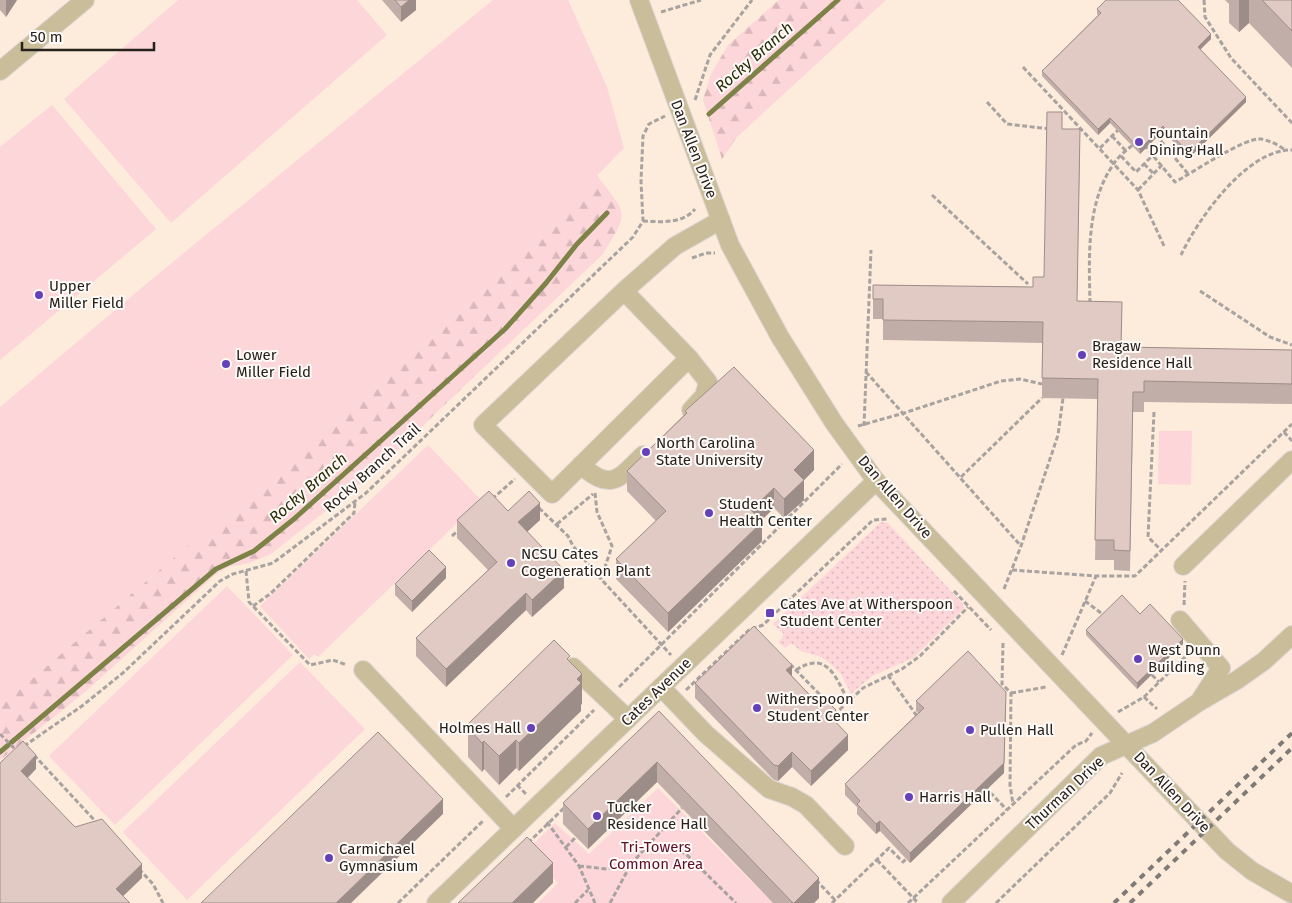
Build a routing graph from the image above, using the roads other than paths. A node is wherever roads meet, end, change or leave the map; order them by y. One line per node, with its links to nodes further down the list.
1 (85, 0): 3 (street)
2 (639, 0): 4 (street, Dan Allen Drive)
3 (0, 71)
4 (722, 220): 5 (street); 11 (street, Dan Allen Drive)
5 (624, 291): 6 (street); 10 (street)
6 (689, 358): 7 (street); 10 (street)
7 (681, 419)
8 (654, 445): 10 (street)
9 (1292, 460): 12 (street)
10 (581, 465)
11 (876, 481): 17 (street, Cates Avenue); 20 (street, Dan Allen Drive)
12 (1184, 566)
13 (1180, 620): 18 (street)
14 (1292, 635): 18 (street, Thurman Drive)
15 (573, 667): 19 (street)
16 (363, 670): 21 (street)
17 (661, 687): 19 (street, Cates Avenue); 22 (street)
18 (1199, 702): 20 (street, Thurman Drive)
19 (628, 719): 21 (street, Cates Avenue)
20 (1127, 745): 23 (street, Dan Allen Drive); 25 (street, Thurman Drive)
21 (513, 828): 24 (street, Cates Avenue)
22 (846, 846)
23 (1287, 893)
24 (436, 903)
25 (951, 903)

